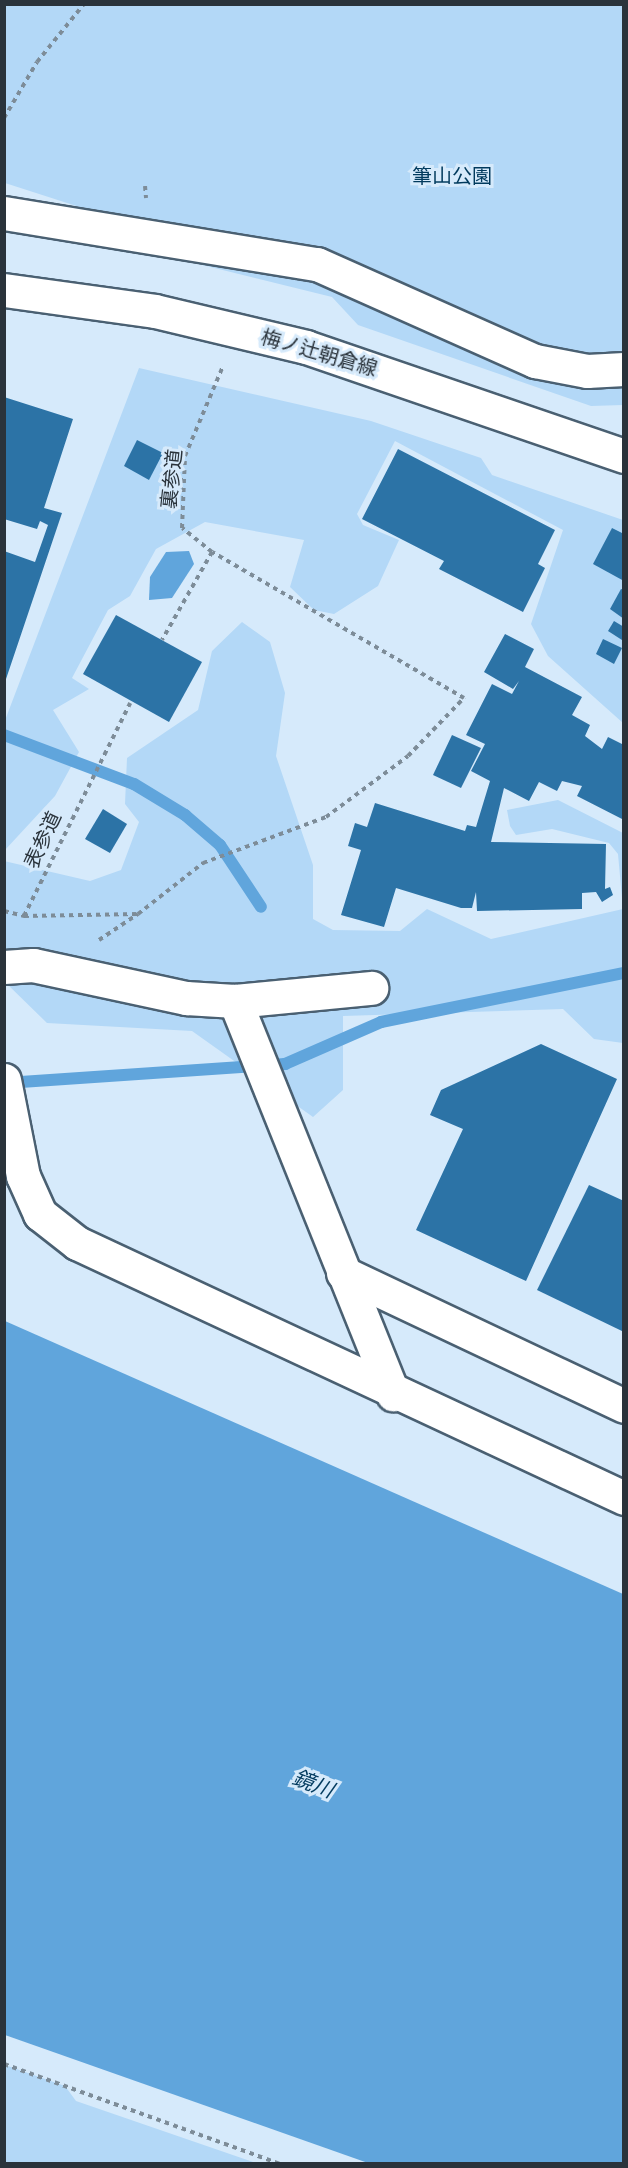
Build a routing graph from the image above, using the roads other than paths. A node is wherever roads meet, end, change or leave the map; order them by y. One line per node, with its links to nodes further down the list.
1 (4, 213): 3 (street)
2 (4, 290): 4 (street, 梅ノ辻朝倉線)
3 (624, 369)
4 (624, 456)
5 (4, 967): 7 (street)
6 (371, 988): 7 (street)
7 (235, 1001): 9 (street)
8 (4, 1080): 10 (street)
9 (342, 1273): 10 (street); 11 (street)
10 (393, 1394): 12 (street)
11 (624, 1406)
12 (624, 1498)

